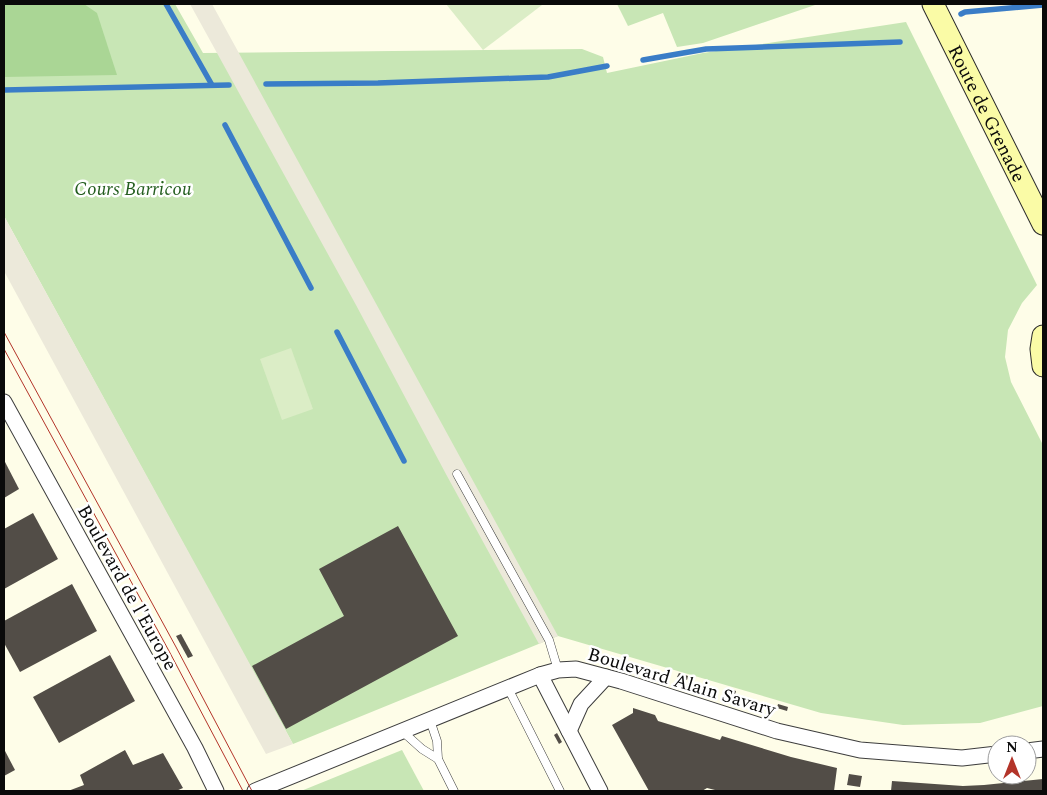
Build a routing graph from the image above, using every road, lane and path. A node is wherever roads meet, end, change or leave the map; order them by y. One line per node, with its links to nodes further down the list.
1 (933, 4): 2 (main road, Route de Grenade)
2 (1043, 224)
3 (1043, 336): 4 (main road)
4 (1043, 366)
5 (4, 402): 16 (street, Boulevard de l'Europe)
6 (457, 474): 7 (lane)
7 (558, 670): 8 (street, Boulevard Alain Savary); 9 (street, Boulevard Alain Savary)
8 (540, 675): 10 (street, Boulevard Alain Savary); 13 (street)
9 (606, 677): 13 (street); 14 (street, Boulevard Alain Savary)
10 (508, 688): 11 (street, Boulevard Alain Savary); 19 (lane)
11 (430, 720): 12 (street, Boulevard Alain Savary); 15 (lane)
12 (402, 731): 15 (lane); 17 (street, Boulevard Alain Savary)
13 (569, 731): 20 (street)
14 (987, 755)
15 (438, 759): 18 (lane)
16 (216, 791)
17 (255, 791)
18 (454, 791)
19 (560, 791)
20 (600, 791)

